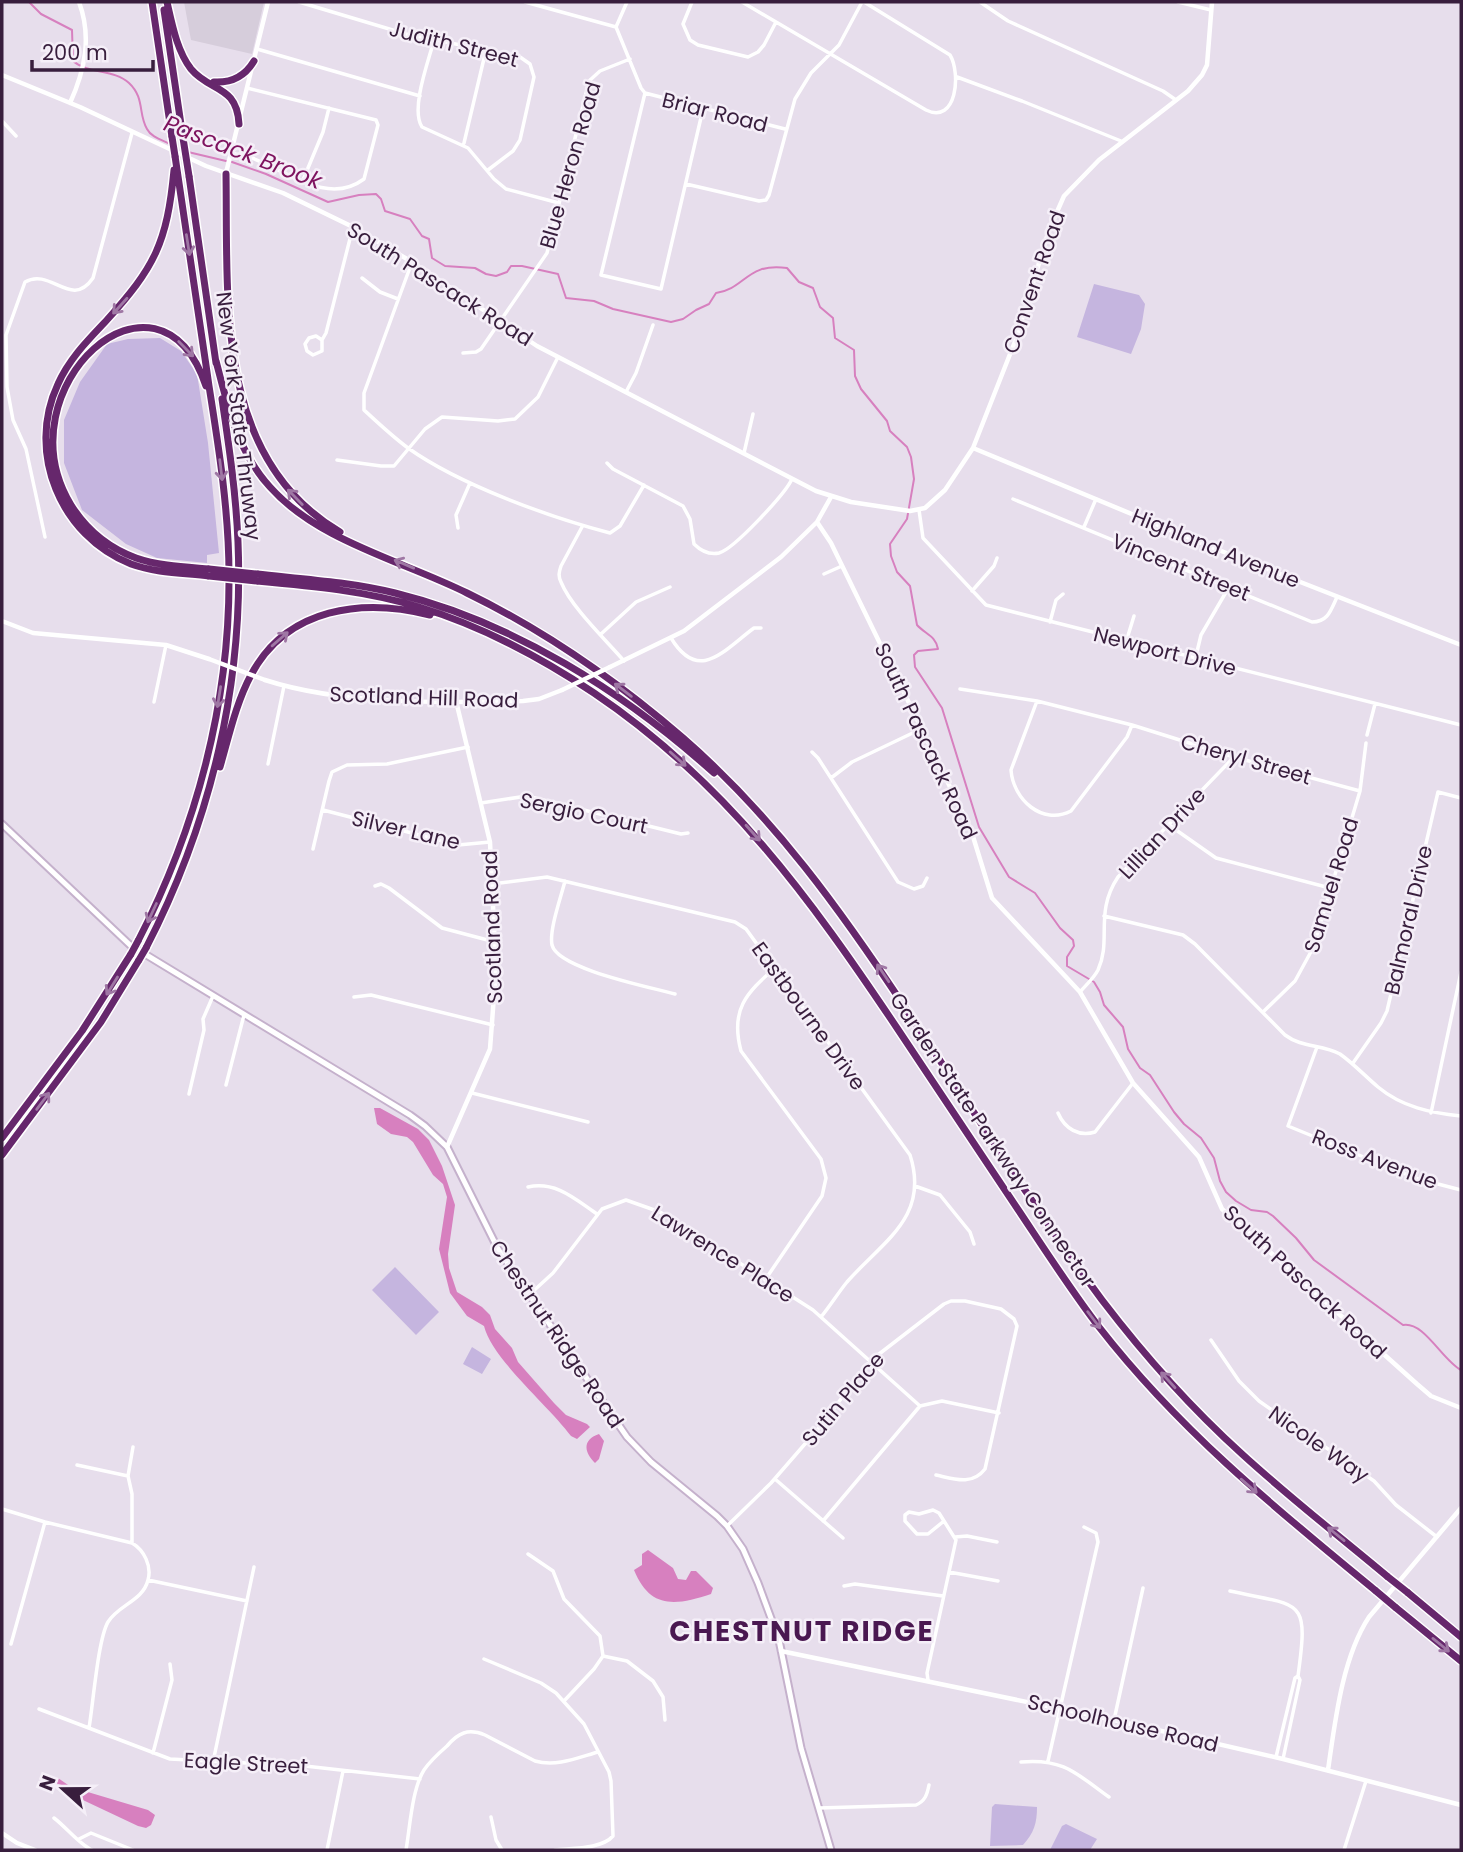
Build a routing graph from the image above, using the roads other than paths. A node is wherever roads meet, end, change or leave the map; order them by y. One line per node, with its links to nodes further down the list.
1 (79, 2): 30 (street)
2 (152, 2): 43 (highway, New York State Thruway, bridge)
3 (165, 2): 24 (highway); 56 (highway, New York State Thruway, bridge)
4 (268, 2): 18 (street)
5 (299, 2): 17 (street, Judith Street)
6 (525, 2): 16 (street)
7 (627, 2): 16 (street)
8 (692, 2): 15 (street)
9 (742, 2): 15 (street)
10 (863, 2): 20 (street); 25 (street)
11 (980, 2): 29 (street)
12 (1178, 2): 14 (street)
13 (1212, 2): 14 (street, Convent Road)
14 (1211, 10): 29 (street, Convent Road)
15 (776, 22): 20 (street)
16 (616, 27): 21 (street, Briar Road)
17 (434, 40): 19 (street, Judith Street); 28 (street)
18 (257, 49): 22 (street); 28 (street)
19 (486, 50): 39 (street); 42 (street, Judith Street)
20 (831, 54): 25 (street); 35 (street)
21 (630, 59): 27 (street, Briar Road); 46 (street, Blue Heron Road)
22 (254, 61): 24 (highway); 26 (street)
23 (2, 75): 30 (street, South Pascack Road)
24 (201, 77): 34 (highway)
25 (957, 77): 38 (street)
26 (247, 88): 31 (street); 34 (street)
27 (645, 93): 32 (street, Briar Road); 45 (street)
28 (420, 96): 39 (street)
29 (1176, 100): 38 (street, Convent Road)
30 (70, 103): 36 (street, South Pascack Road)
31 (329, 108): 44 (street); 44 (street)
32 (703, 109): 35 (street, Briar Road); 45 (street)
33 (2, 121): 37 (street)
34 (239, 124): 40 (street)
35 (785, 129): 45 (street)
36 (132, 133): 41 (street, South Pascack Road); 76 (street)
37 (16, 136)
38 (1121, 141): 60 (street, Convent Road)
39 (463, 144): 42 (street)
40 (230, 155): 41 (street); 44 (street)
41 (227, 170): 47 (street, South Pascack Road); 77 (highway, one-way to 41)
42 (488, 170): 46 (street)
43 (176, 178): 58 (highway, New York State Thruway, one-way to 58); 80 (highway, one-way to 80)
44 (303, 180)
45 (686, 184)
46 (560, 203): 51 (street, Blue Heron Road)
47 (353, 227): 48 (street, South Pascack Road); 53 (street)
48 (412, 262): 50 (street); 51 (street, South Pascack Road)
49 (362, 278): 50 (street)
50 (398, 299): 61 (street)
51 (500, 323): 54 (street, Blue Heron Road); 55 (street, South Pascack Road)
52 (653, 325): 57 (street)
53 (322, 340): 53 (street)
54 (463, 353)
55 (558, 357): 57 (street, South Pascack Road); 61 (street)
56 (216, 360): 77 (highway); 121 (highway, New York State Thruway)
57 (626, 392): 62 (street, South Pascack Road)
58 (212, 405): 80 (highway, one-way to 58); 154 (highway, New York State Thruway, one-way to 154, bridge)
59 (753, 414): 62 (street)
60 (973, 448): 70 (street, Highland Avenue); 71 (street, Convent Road)
61 (409, 449): 63 (street); 66 (street)
62 (744, 453): 65 (street, South Pascack Road)
63 (337, 460)
64 (607, 463): 67 (street)
65 (792, 479): 67 (street); 68 (street, South Pascack Road)
66 (470, 483): 73 (street); 75 (street)
67 (643, 485): 73 (street)
68 (831, 497): 71 (street); 72 (street, Scotland Hill Road)
69 (1013, 499): 74 (street, Vincent Street)
70 (1096, 499): 74 (street); 87 (street, Highland Avenue)
71 (917, 510): 85 (street, Newport Drive)
72 (817, 522): 79 (street, South Pascack Road); 94 (street, Scotland Hill Road)
73 (582, 526): 93 (street)
74 (1084, 527): 84 (street, Vincent Street)
75 (458, 528)
76 (45, 537)
77 (371, 550): 122 (highway, one-way to 77)
78 (997, 558): 85 (street)
79 (842, 566): 81 (street); 109 (street, South Pascack Road)
80 (209, 573): 82 (highway, bridge)
81 (824, 574)
82 (257, 577): 95 (highway); 122 (highway)
83 (670, 587): 93 (street)
84 (1229, 587): 87 (street, Vincent Street); 99 (street)
85 (972, 591): 90 (street, Newport Drive)
86 (1063, 594): 90 (street)
87 (1337, 597): 98 (street, Highland Avenue)
88 (1134, 616): 96 (street)
89 (4, 622): 92 (street); 97 (street, Scotland Hill Road)
90 (1050, 622): 96 (street, Newport Drive)
91 (761, 628): 94 (street)
92 (2, 629)
93 (601, 634): 100 (street)
94 (671, 638): 100 (street, Scotland Hill Road)
95 (501, 639): 121 (highway, one-way to 95); 202 (highway, Garden State Parkway Connector, one-way to 202, bridge)
96 (1126, 642): 99 (street, Newport Drive)
97 (166, 645): 101 (street, Scotland Hill Road, bridge); 105 (street)
98 (1461, 645)
99 (1195, 660): 106 (street, Newport Drive)
100 (624, 661): 103 (street, Scotland Hill Road, bridge)
101 (284, 686): 103 (street, Scotland Hill Road); 115 (street)
102 (960, 690): 104 (street, Cheryl Street)
103 (456, 701): 112 (street, Scotland Road)
104 (1037, 701): 107 (street, Cheryl Street); 107 (street)
105 (154, 702)
106 (1375, 704): 108 (street, Newport Drive); 110 (street)
107 (1132, 724): 114 (street, Cheryl Street)
108 (1461, 725)
109 (922, 729): 116 (street); 137 (street, South Pascack Road)
110 (1367, 735)
111 (1366, 743): 117 (street, Samuel Road)
112 (468, 747): 119 (street, Scotland Road); 120 (street)
113 (812, 752): 116 (street)
114 (1234, 757): 117 (street, Cheryl Street); 124 (street, Lillian Drive)
115 (268, 764)
116 (831, 778): 128 (street)
117 (1360, 791): 132 (street, Samuel Road)
118 (1461, 798): 145 (street, Balmoral Drive)
119 (481, 803): 125 (street, Sergio Court); 126 (street, Scotland Road)
120 (323, 810): 126 (street, Silver Lane); 127 (street)
121 (204, 811): 156 (highway, New York State Thruway, one-way to 121, bridge)
122 (764, 817): 197 (highway, Garden State Parkway Connector, one-way to 122, bridge)
123 (2, 824): 139 (main road, Chestnut Ridge Road)
124 (1169, 825): 132 (street); 133 (street, Lillian Drive)
125 (688, 833)
126 (490, 842): 130 (street, Scotland Road)
127 (313, 849)
128 (927, 878)
129 (565, 881): 130 (street, Eastbourne Drive); 135 (street, Eastbourne Drive); 138 (street)
130 (492, 884): 134 (street, Scotland Road)
131 (375, 886): 134 (street)
132 (1330, 888): 141 (street, Samuel Road)
133 (1104, 916): 137 (street, Lillian Drive); 141 (street)
134 (495, 942): 143 (street, Scotland Road)
135 (775, 968): 157 (street, Eastbourne Drive); 162 (street)
136 (1461, 972): 151 (street)
137 (1080, 992): 146 (street, South Pascack Road)
138 (675, 994)
139 (213, 996): 142 (main road, Chestnut Ridge Road); 149 (street)
140 (354, 997): 143 (street)
141 (1263, 1012): 144 (street)
142 (244, 1015): 147 (street); 155 (main road, Chestnut Ridge Road)
143 (493, 1025): 148 (street, Scotland Road)
144 (1317, 1047): 145 (street); 159 (street, Ross Avenue)
145 (1353, 1063): 151 (street)
146 (1133, 1083): 150 (street); 168 (street, South Pascack Road)
147 (226, 1085)
148 (472, 1093): 153 (street); 155 (street, Scotland Road)
149 (188, 1094)
150 (1058, 1113)
151 (1431, 1113): 152 (street)
152 (1461, 1116)
153 (588, 1122)
154 (2, 1138)
155 (447, 1147): 163 (main road, Chestnut Ridge Road)
156 (2, 1155)
157 (915, 1186): 161 (street); 164 (street, Eastbourne Drive)
158 (528, 1187): 160 (street)
159 (1461, 1190)
160 (597, 1214): 162 (street, Lawrence Place); 163 (street)
161 (974, 1244)
162 (765, 1280): 164 (street, Lawrence Place)
163 (529, 1295): 180 (main road, Chestnut Ridge Road)
164 (821, 1317): 166 (street, Lawrence Place)
165 (1211, 1340): 184 (street, Nicole Way)
166 (870, 1361): 167 (street, Lawrence Place); 169 (street, Sutin Place); 174 (street, Sutin Place)
167 (920, 1406): 169 (street); 177 (street)
168 (1461, 1408)
169 (999, 1413): 172 (street, Sutin Place)
170 (133, 1447): 173 (street)
171 (77, 1465): 173 (street)
172 (936, 1475)
173 (128, 1476): 186 (street)
174 (775, 1479): 177 (street); 180 (street, Sutin Place)
175 (1461, 1508): 184 (street)
176 (2, 1509): 179 (street)
177 (823, 1521): 183 (street)
178 (944, 1521): 178 (street); 182 (street)
179 (45, 1522): 186 (street); 198 (street)
180 (727, 1526): 199 (main road, Chestnut Ridge Road)
181 (1084, 1527): 207 (street)
182 (955, 1537): 185 (street); 189 (street)
183 (843, 1538)
184 (1437, 1538): 219 (street)
185 (997, 1542)
186 (132, 1543): 190 (street)
187 (528, 1553): 200 (street)
188 (254, 1567): 196 (street)
189 (949, 1572): 191 (street); 195 (street)
190 (148, 1580): 196 (street); 211 (street)
191 (998, 1581)
192 (844, 1586): 195 (street)
193 (1143, 1588): 210 (street)
194 (1230, 1591): 204 (street)
195 (943, 1596): 205 (street)
196 (247, 1601): 217 (street)
197 (1461, 1637)
198 (11, 1644)
199 (781, 1651): 205 (street, Schoolhouse Road); 226 (main road, Chestnut Ridge Road)
200 (603, 1656): 206 (street); 209 (street)
201 (484, 1659): 206 (street)
202 (1461, 1661)
203 (170, 1664): 213 (street)
204 (1298, 1676): 214 (street); 215 (street)
205 (928, 1680): 207 (street, Schoolhouse Road)
206 (564, 1701): 212 (street)
207 (1060, 1708): 210 (street, Schoolhouse Road); 216 (street)
208 (38, 1709): 211 (street, Eagle Street)
209 (664, 1720)
210 (1114, 1720): 214 (street, Schoolhouse Road)
211 (89, 1728): 213 (street, Eagle Street)
212 (598, 1752): 221 (street); 239 (street)
213 (153, 1753): 217 (street, Eagle Street)
214 (1276, 1758): 215 (street, Schoolhouse Road)
215 (1283, 1759): 219 (street, Schoolhouse Road)
216 (1048, 1761): 218 (street); 224 (street)
217 (214, 1762): 220 (street, Eagle Street)
218 (1021, 1762)
219 (1328, 1770): 222 (street, Schoolhouse Road)
220 (343, 1771): 221 (street, Eagle Street); 236 (street)
221 (420, 1779): 237 (street)
222 (1366, 1781): 225 (street, Schoolhouse Road); 241 (street)
223 (929, 1785): 226 (street)
224 (1109, 1797)
225 (1461, 1805)
226 (819, 1808): 240 (main road, Chestnut Ridge Road)
227 (491, 1817): 238 (street)
228 (54, 1818): 230 (street)
229 (2, 1833): 231 (street)
230 (79, 1839): 234 (street); 235 (street)
231 (17, 1843): 232 (street); 233 (street)
232 (15, 1850)
233 (35, 1850)
234 (92, 1850)
235 (134, 1850)
236 (327, 1850)
237 (406, 1850)
238 (502, 1850)
239 (555, 1850)
240 (831, 1850)
241 (1345, 1850)

